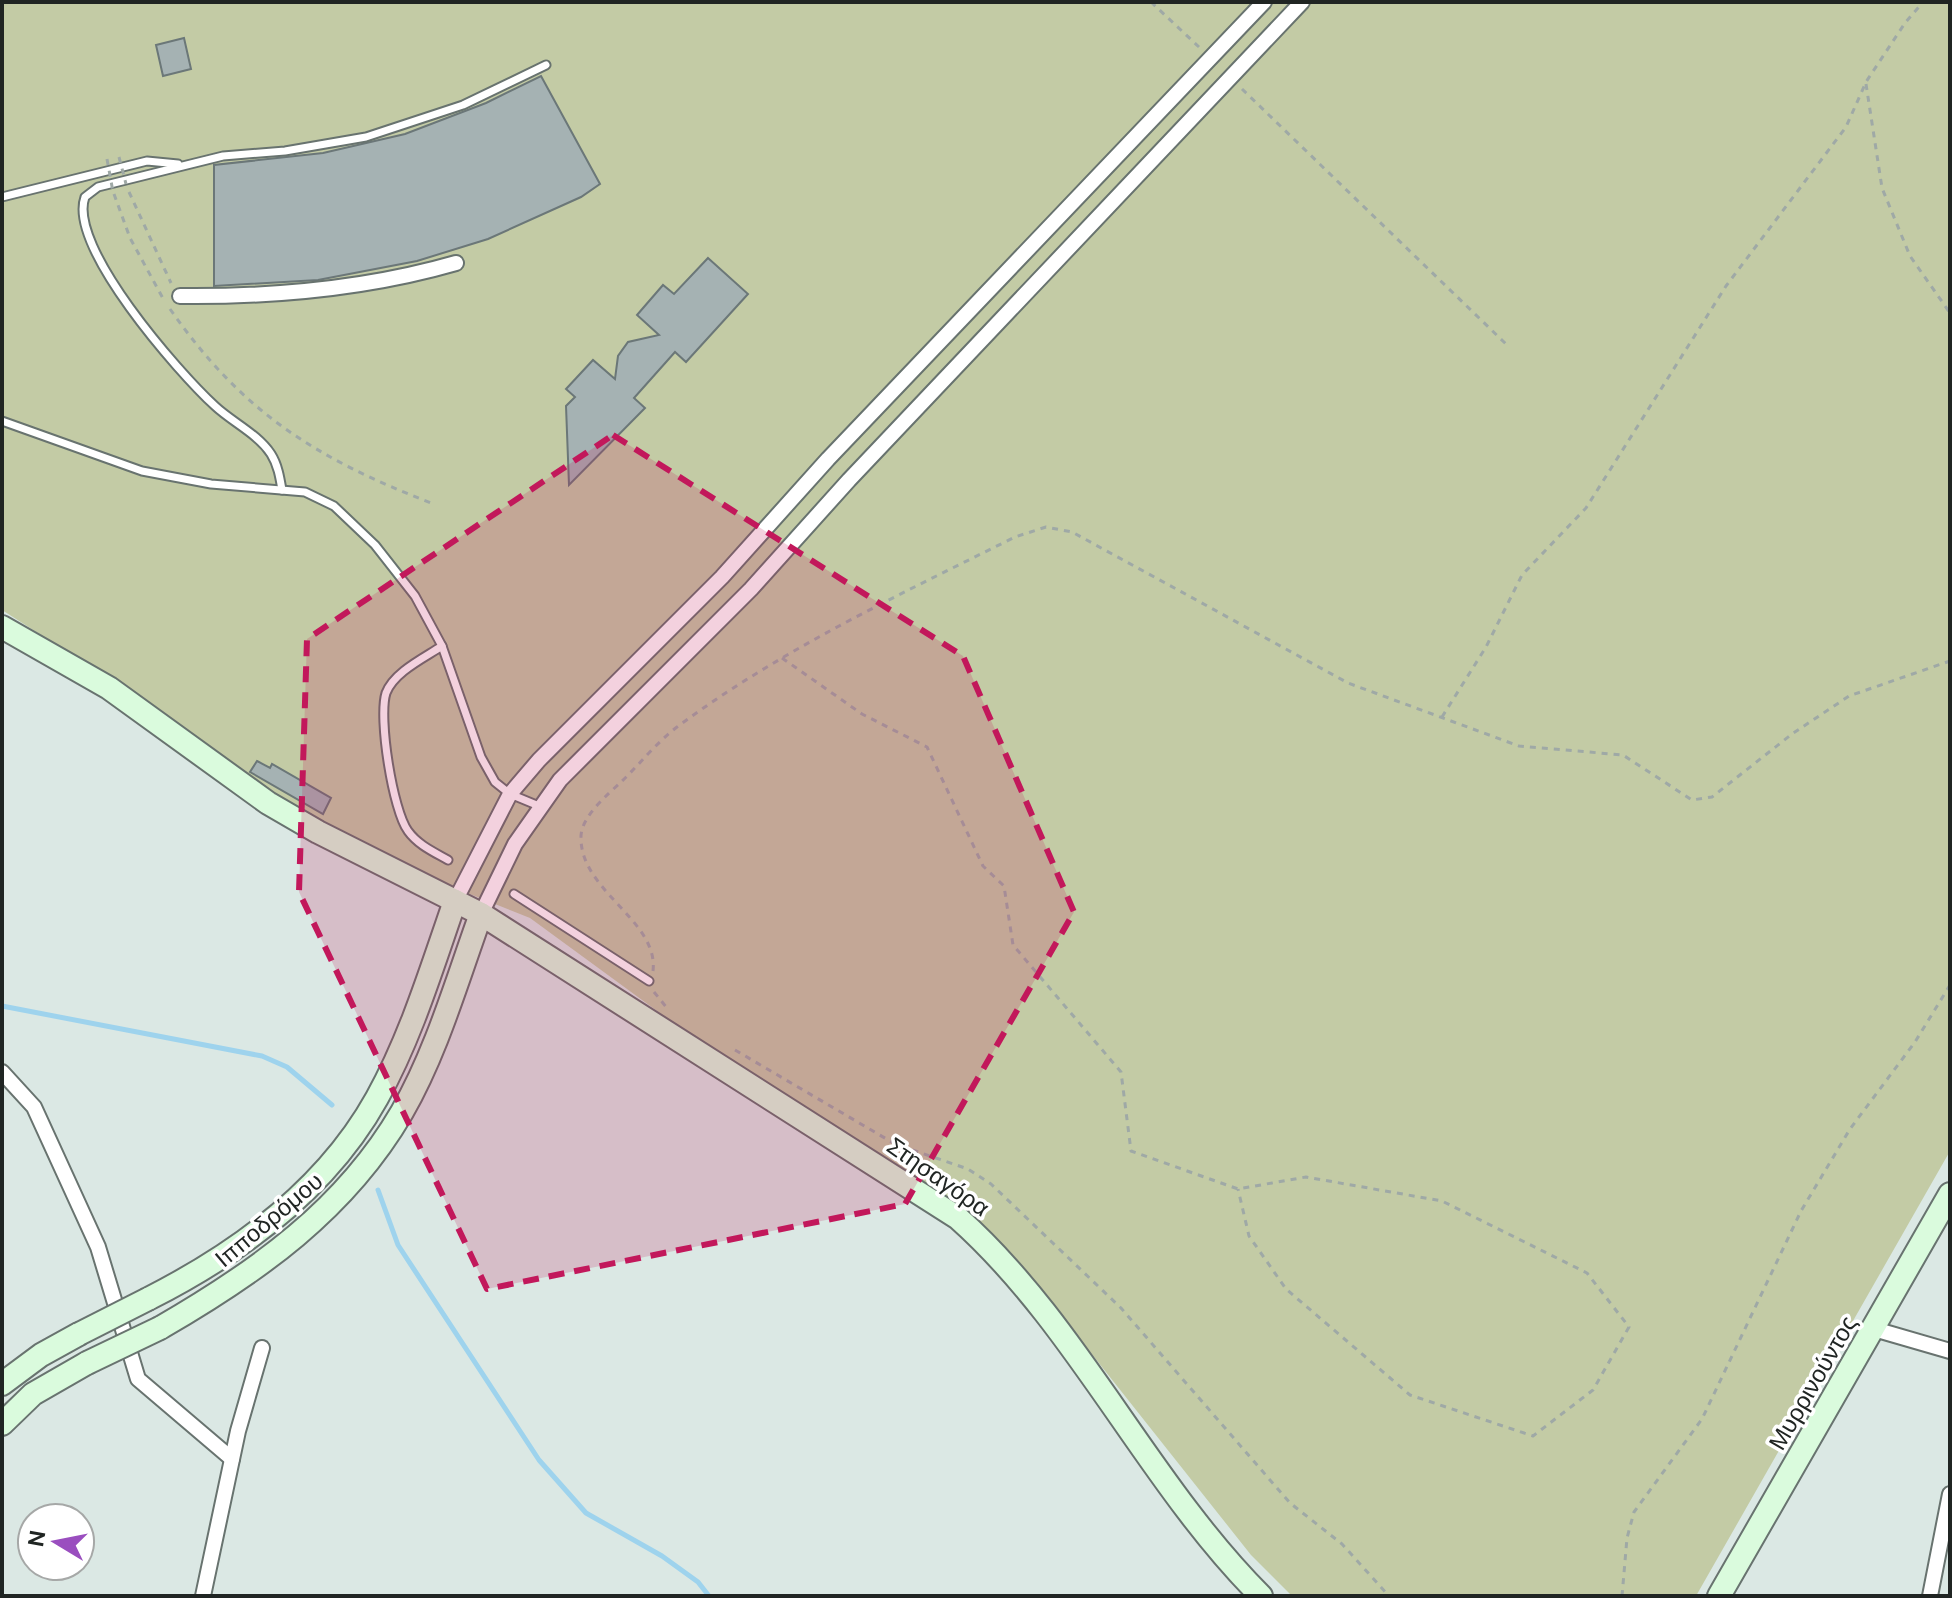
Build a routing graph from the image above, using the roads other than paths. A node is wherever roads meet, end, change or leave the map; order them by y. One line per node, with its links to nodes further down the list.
1 (1264, 2): 9 (street)
2 (1302, 2): 10 (street)
3 (546, 65): 4 (lane)
4 (185, 164): 5 (lane); 11 (lane)
5 (2, 197)
6 (456, 263): 7 (street)
7 (180, 296)
8 (2, 421): 11 (lane)
9 (828, 459): 10 (street); 14 (street)
10 (849, 480): 15 (street)
11 (282, 490): 13 (lane)
12 (2, 627): 18 (main road, Στησαγόρα)
13 (442, 646): 14 (lane); 16 (lane)
14 (510, 794): 15 (lane); 18 (street)
15 (539, 806): 19 (street)
16 (448, 860)
17 (514, 894): 20 (lane)
18 (455, 901): 19 (main road, Στησαγόρα); 26 (main road, Ιπποδρόμου, bridge)
19 (481, 914): 27 (main road, Ιπποδρόμου, bridge); 31 (main road, Στησαγόρα)
20 (649, 981)
21 (2, 1072): 28 (street)
22 (1950, 1194): 23 (main road, Μυρρινούντος)
23 (1874, 1329): 25 (street); 32 (main road, Μυρρινούντος)
24 (262, 1348): 28 (street)
25 (1950, 1351)
26 (2, 1384)
27 (2, 1424)
28 (232, 1459): 30 (street)
29 (1950, 1494): 33 (street)
30 (203, 1596)
31 (1261, 1596)
32 (1719, 1596)
33 (1930, 1596)

